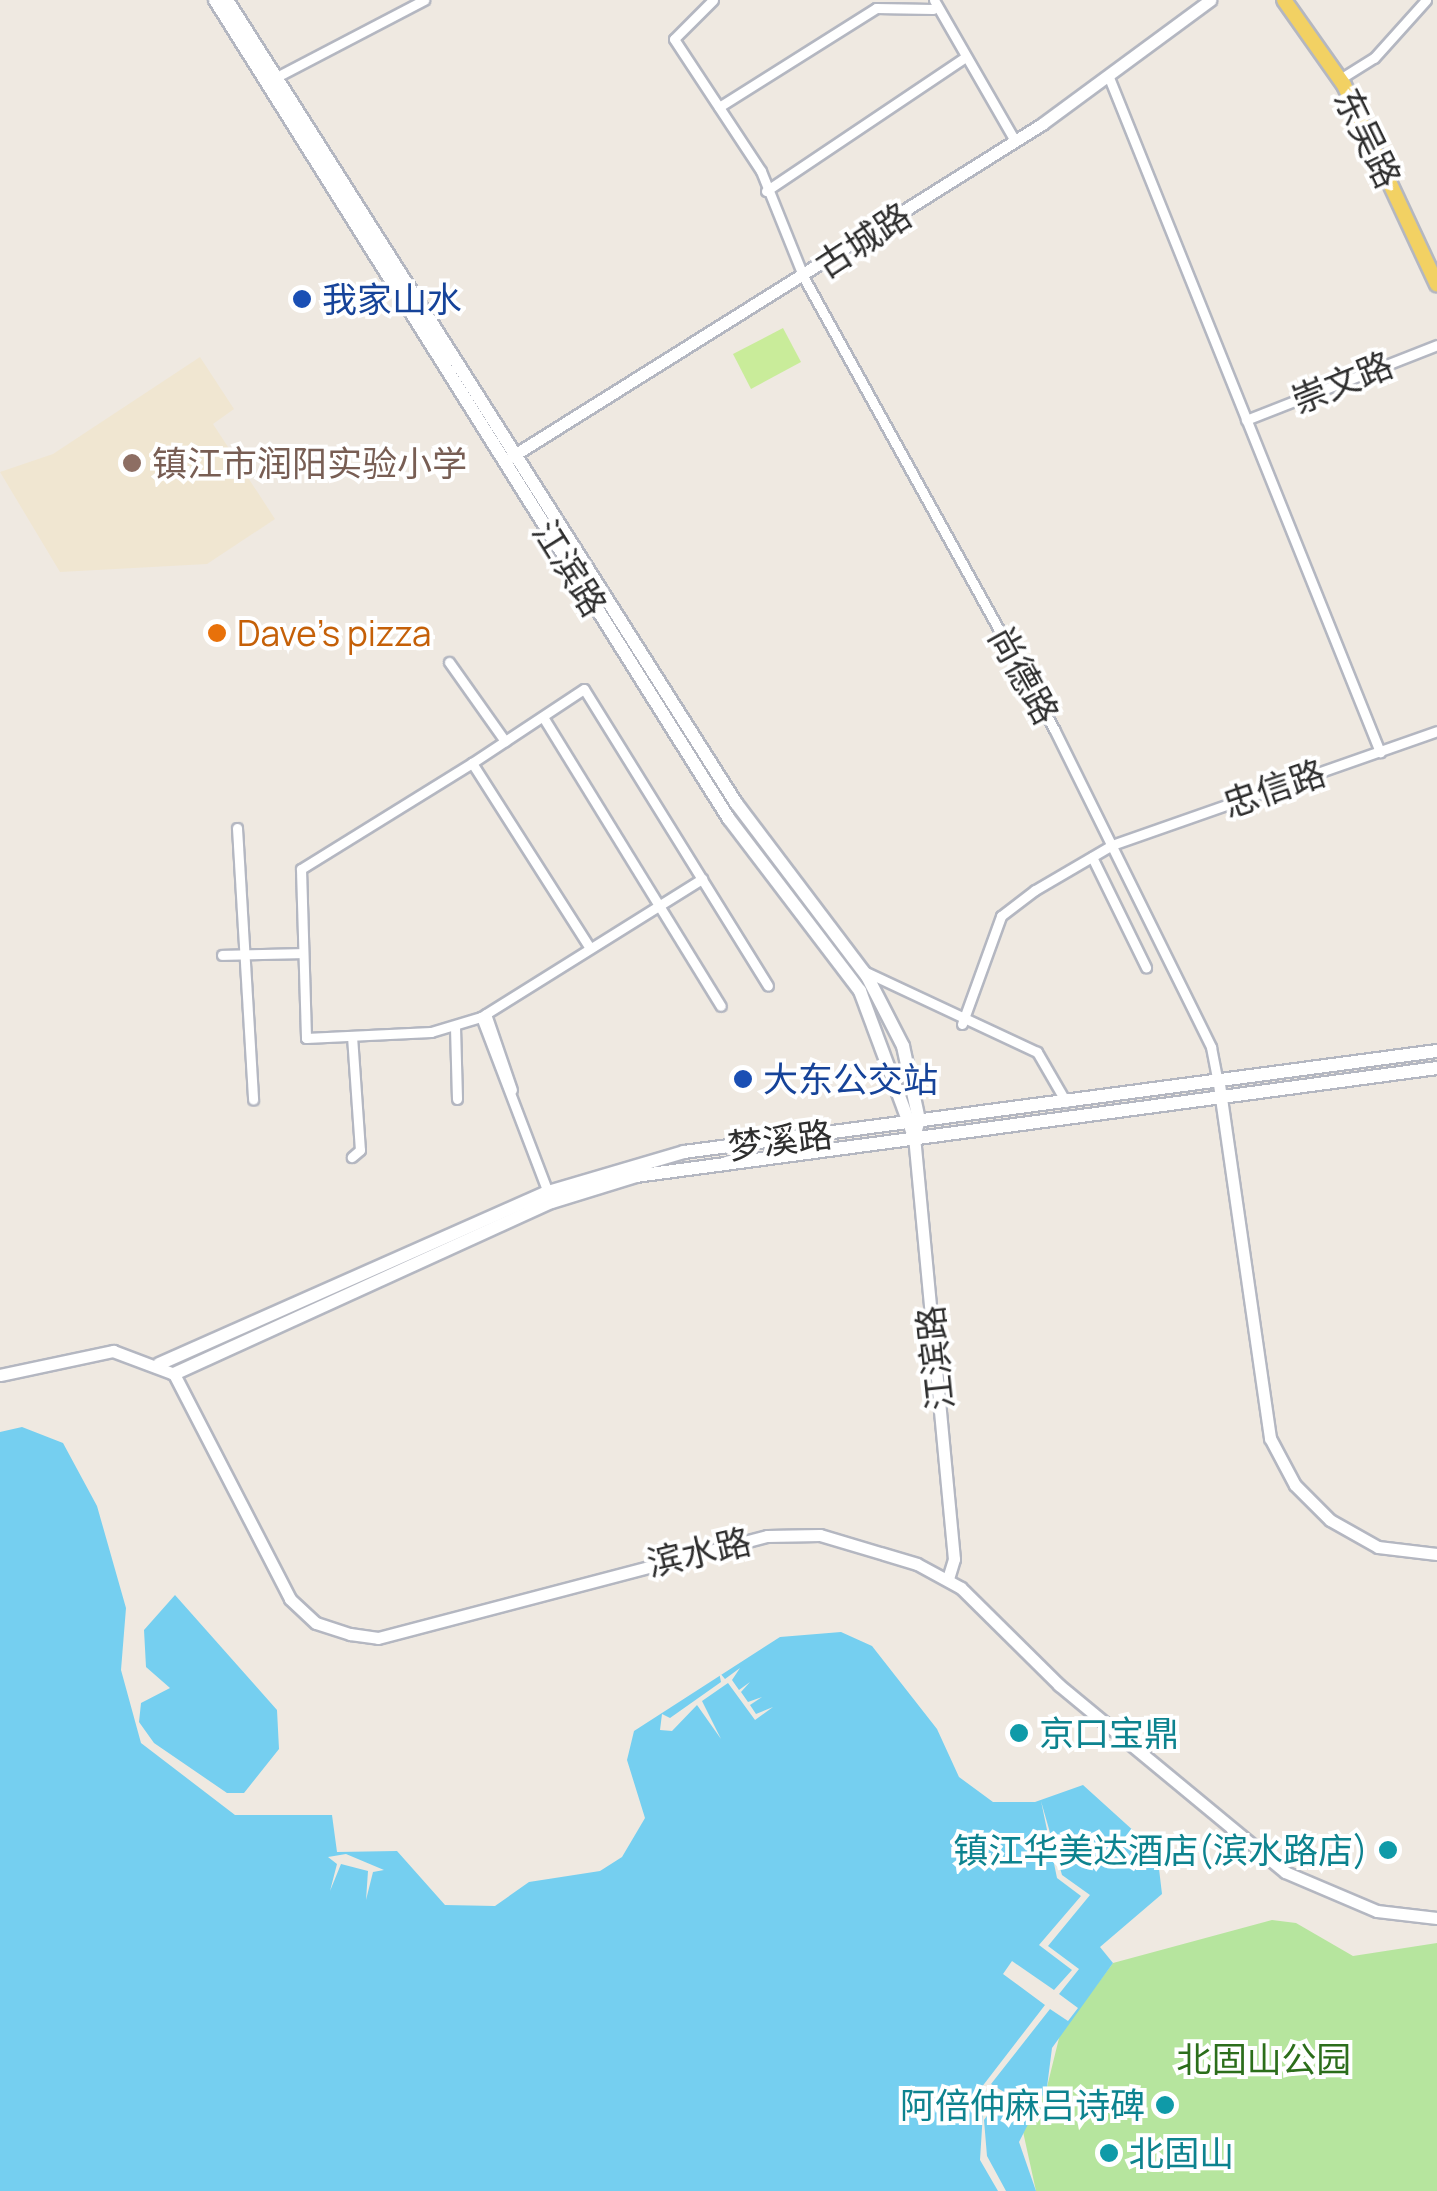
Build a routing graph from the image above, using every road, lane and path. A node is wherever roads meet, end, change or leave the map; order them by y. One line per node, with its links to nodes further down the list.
1 (215, 0): 14 (main road, 江滨路)
2 (227, 0): 14 (main road, 江滨路)
3 (424, 0): 14 (street)
4 (713, 0): 15 (street, 尚德路)
5 (1210, 0): 12 (street, 古城路)
6 (1284, 0): 13 (main road, 东吴路)
7 (1294, 0): 13 (main road, 东吴路)
8 (1426, 0): 13 (street)
9 (876, 4): 10 (street); 15 (street)
10 (934, 4): 11 (street)
11 (964, 58): 16 (street); 17 (street)
12 (1108, 75): 16 (street, 古城路); 22 (street)
13 (1344, 77): 18 (main road, 东吴路); 20 (main road, 东吴路)
14 (271, 80): 23 (main road, 江滨路)
15 (719, 107): 17 (street, 尚德路)
16 (1015, 142): 19 (street, 古城路)
17 (766, 191): 19 (street, 尚德路)
18 (1437, 262)
19 (804, 278): 23 (street, 古城路); 31 (street, 尚德路)
20 (1437, 284)
21 (1437, 345): 22 (street, 崇文路)
22 (1246, 420): 28 (street)
23 (510, 457): 40 (main road, 江滨路); 55 (main road, 江滨路)
24 (449, 662): 27 (street)
25 (542, 716): 27 (street); 33 (street); 34 (street)
26 (1437, 731): 28 (street, 忠信路)
27 (505, 741): 29 (street)
28 (1380, 752): 31 (street, 忠信路)
29 (472, 763): 35 (street); 36 (street)
30 (238, 828): 37 (street)
31 (1112, 845): 32 (street, 忠信路); 49 (street, 尚德路)
32 (1092, 856): 39 (street); 44 (street, 忠信路)
33 (702, 878): 34 (street); 41 (street)
34 (658, 904): 35 (street); 42 (street)
35 (588, 944): 43 (street)
36 (302, 953): 37 (street); 46 (street)
37 (245, 954): 38 (street); 51 (street)
38 (222, 955)
39 (1146, 967)
40 (862, 970): 44 (street); 54 (main road, 江滨路)
41 (768, 986)
42 (721, 1006)
43 (484, 1016): 45 (street); 58 (street)
44 (962, 1024): 52 (street)
45 (455, 1028): 46 (street); 50 (street)
46 (352, 1036): 57 (street)
47 (1437, 1052): 49 (main road, 梦溪路)
48 (1437, 1068): 53 (main road, 梦溪路)
49 (1218, 1084): 52 (main road, 梦溪路); 53 (street)
50 (457, 1099)
51 (253, 1100)
52 (1066, 1102): 54 (main road, 梦溪路)
53 (1222, 1102): 56 (main road, 梦溪路); 62 (street)
54 (920, 1120): 55 (main road, 梦溪路); 56 (main road, 江滨路)
55 (903, 1123): 56 (main road, 江滨路); 58 (main road, 梦溪路)
56 (914, 1136): 58 (main road, 梦溪路); 63 (street, 江滨路)
57 (352, 1157)
58 (550, 1197): 59 (main road, 梦溪路); 60 (main road, 梦溪路)
59 (159, 1364): 60 (street, 滨水路); 61 (street, 滨水路)
60 (174, 1374): 63 (street, 滨水路)
61 (0, 1375)
62 (1437, 1554)
63 (948, 1579): 64 (street, 滨水路)
64 (1437, 1918)

